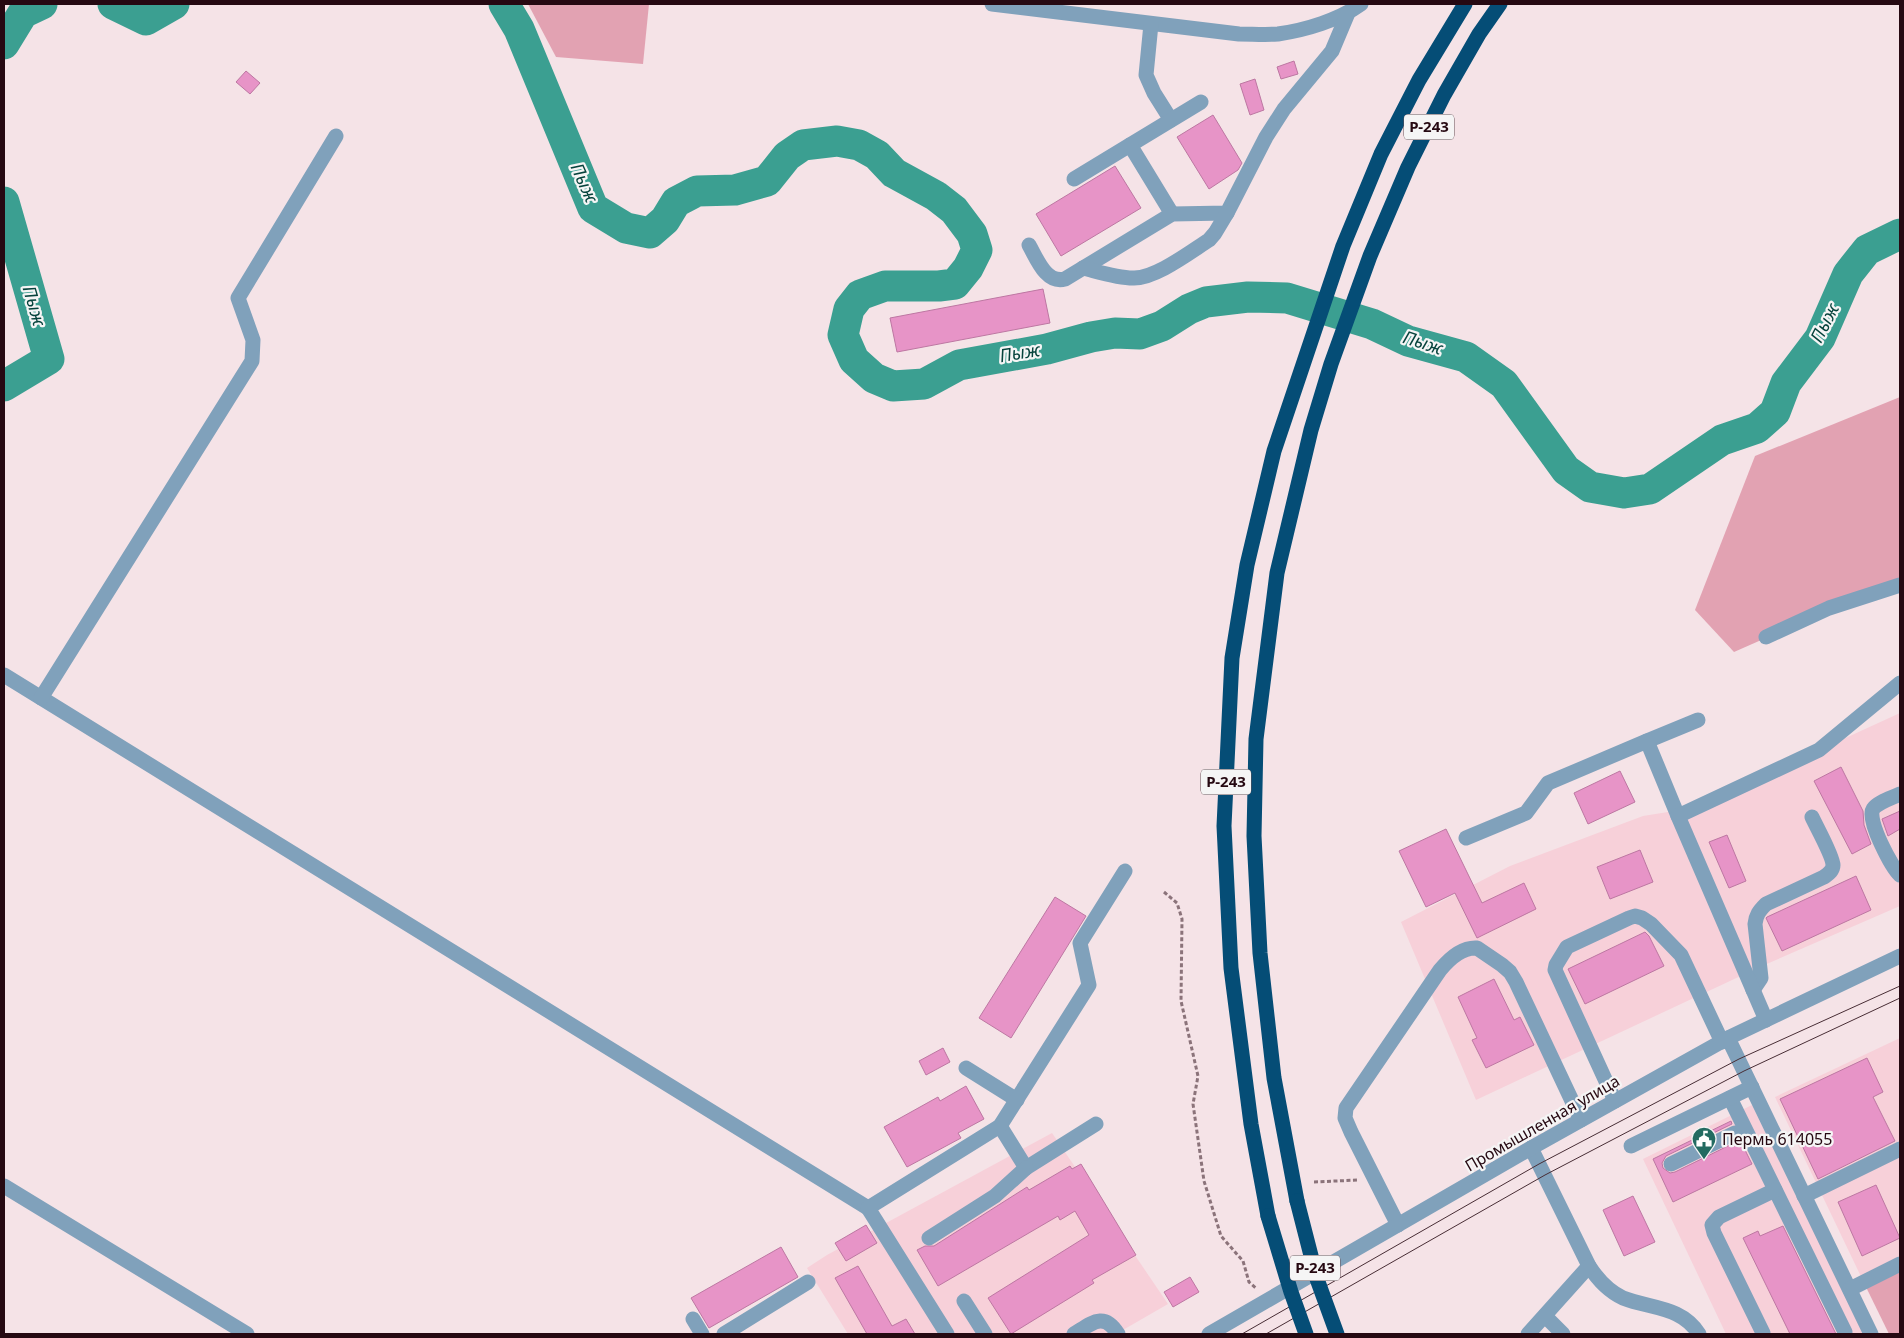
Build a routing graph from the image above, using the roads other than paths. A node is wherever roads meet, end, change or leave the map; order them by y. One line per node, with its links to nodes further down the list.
1 (992, 4): 6 (street)
2 (1361, 4): 5 (street)
3 (1466, 4): 70 (highway, Р-243, bridge)
4 (1500, 4): 71 (highway, Р-243, bridge)
5 (1348, 13): 6 (street); 12 (street)
6 (1151, 24): 8 (street)
7 (1201, 102): 8 (street)
8 (1171, 120): 10 (street)
9 (336, 136): 20 (street)
10 (1130, 145): 11 (street); 13 (street)
11 (1074, 179)
12 (1227, 213): 13 (street); 15 (street)
13 (1172, 214): 15 (street)
14 (1029, 246): 15 (street)
15 (1083, 268)
16 (1900, 584): 17 (street)
17 (1766, 637)
18 (4, 675): 20 (street)
19 (1900, 683): 24 (street)
20 (42, 698): 50 (street)
21 (1698, 720): 22 (street)
22 (1647, 742): 24 (street); 26 (street)
23 (1900, 794): 28 (street)
24 (1678, 816): 30 (street)
25 (1812, 817): 30 (street)
26 (1466, 838)
27 (1125, 871): 36 (street)
28 (1900, 875)
29 (1900, 956): 31 (street, Промышленная улица)
30 (1753, 990): 31 (street)
31 (1766, 1020): 32 (street, Промышленная улица)
32 (1725, 1040): 34 (street); 37 (street, Промышленная улица); 37 (street)
33 (966, 1068): 36 (street)
34 (1752, 1087): 35 (street); 49 (street)
35 (1730, 1098): 42 (street); 48 (street)
36 (1017, 1100): 40 (street)
37 (1615, 1101): 38 (street, Промышленная улица)
38 (1580, 1120): 43 (street, Промышленная улица); 51 (street)
39 (1096, 1124): 46 (street)
40 (1000, 1126): 46 (street); 50 (street)
41 (1735, 1133): 45 (street)
42 (1631, 1146)
43 (1531, 1148): 51 (street, Промышленная улица); 54 (street)
44 (1900, 1149): 49 (street)
45 (1670, 1164)
46 (1026, 1168): 52 (street)
47 (4, 1186): 62 (street)
48 (1775, 1190): 60 (street); 61 (street)
49 (1804, 1196): 56 (street)
50 (868, 1208): 65 (street)
51 (1398, 1226): 69 (street, Промышленная улица)
52 (929, 1238)
53 (1900, 1264): 56 (street)
54 (1589, 1266): 58 (street); 74 (street)
55 (808, 1282): 64 (street)
56 (1850, 1289): 75 (street)
57 (964, 1301): 66 (street)
58 (1545, 1316): 72 (street); 73 (street)
59 (693, 1319): 63 (street)
60 (1844, 1332)
61 (1763, 1333)
62 (247, 1334)
63 (702, 1334)
64 (724, 1334)
65 (947, 1334)
66 (985, 1334)
67 (1074, 1334): 68 (street)
68 (1118, 1334)
69 (1209, 1334)
70 (1306, 1334)
71 (1337, 1334)
72 (1528, 1334)
73 (1563, 1334)
74 (1699, 1334)
75 (1872, 1334)

